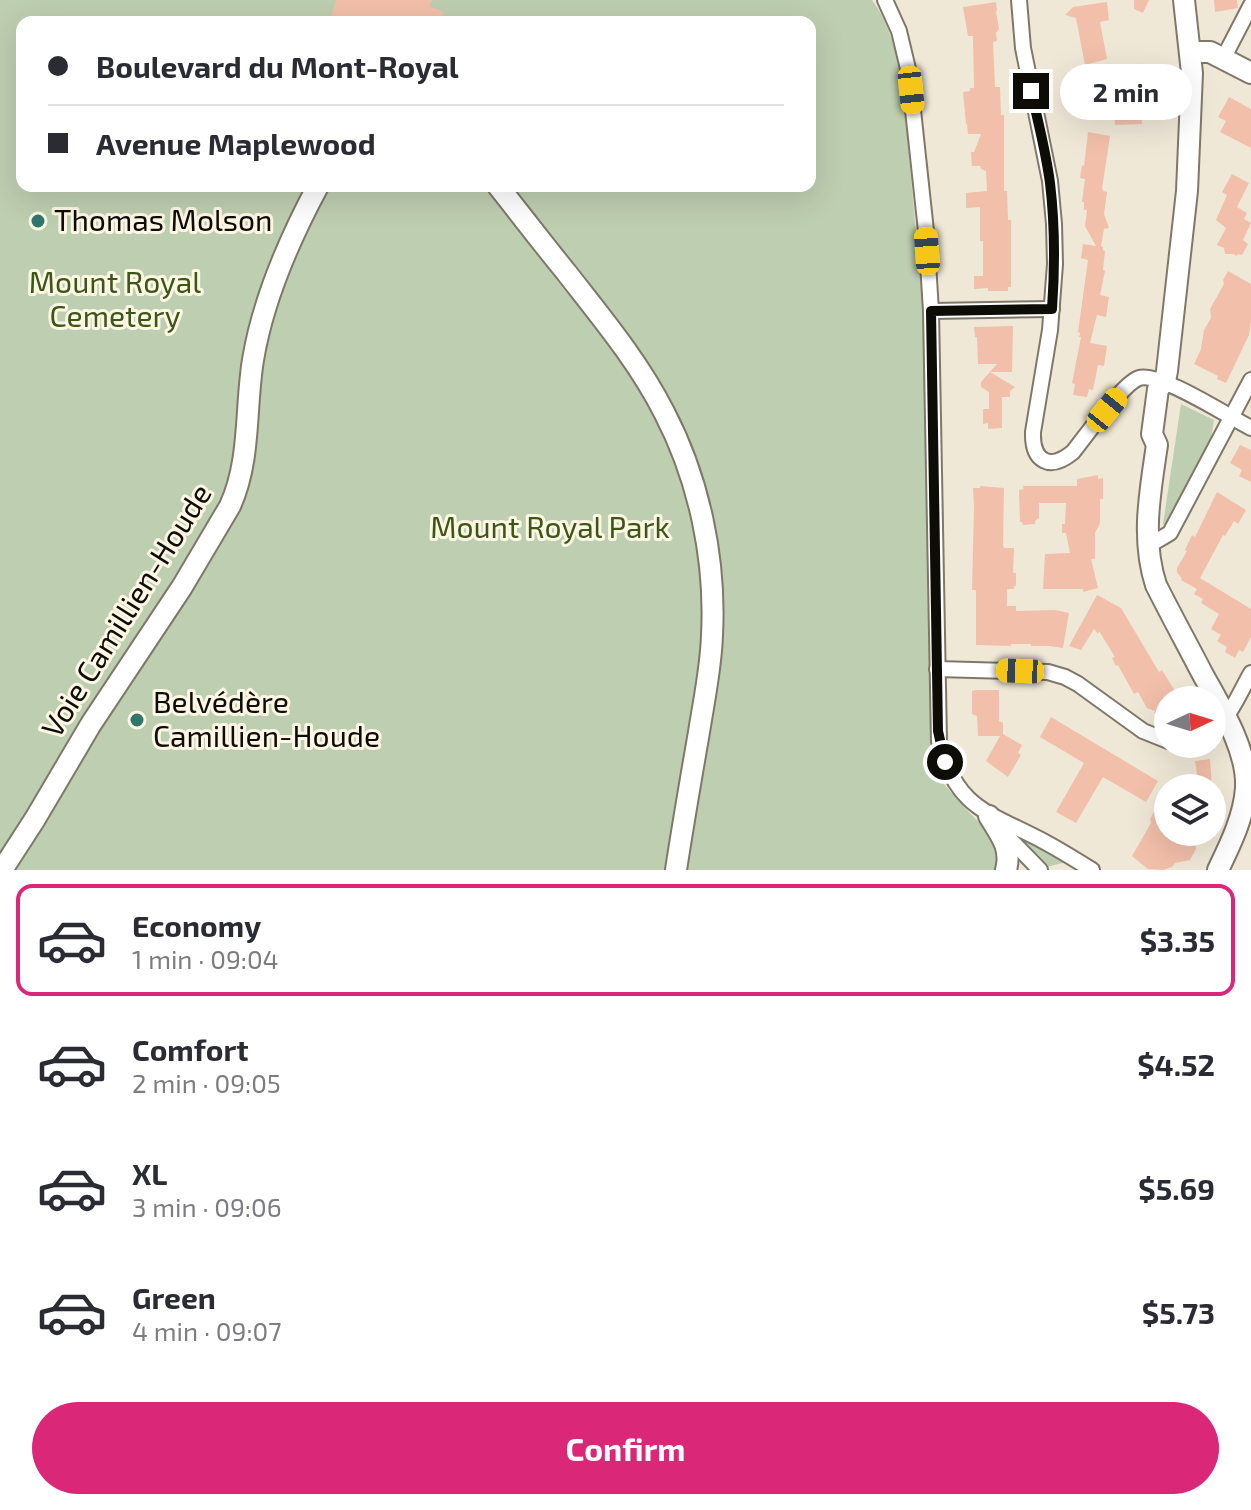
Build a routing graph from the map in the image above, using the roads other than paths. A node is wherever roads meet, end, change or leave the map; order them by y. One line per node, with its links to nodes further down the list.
1 (885, 0): 13 (street)
2 (1019, 0): 12 (street)
3 (1184, 0): 5 (street)
4 (1251, 5): 6 (street)
5 (1190, 52): 6 (street); 15 (street)
6 (1223, 59): 7 (street)
7 (1251, 73)
8 (304, 192): 26 (street, Voie Camillien-Houde)
9 (315, 192): 27 (street, Voie Camillien-Houde)
10 (503, 192): 28 (street)
11 (514, 192): 29 (street)
12 (1052, 309): 13 (street); 15 (street)
13 (931, 311): 19 (street)
14 (1251, 380): 16 (street)
15 (1165, 381): 16 (street); 18 (street)
16 (1230, 418): 17 (street); 18 (street)
17 (1251, 428)
18 (1148, 546): 21 (street)
19 (937, 669): 24 (street); 25 (street)
20 (1251, 673): 22 (street)
21 (1202, 686)
22 (1226, 712)
23 (1226, 734): 33 (street)
24 (1154, 735)
25 (989, 816): 30 (street); 31 (street); 32 (street)
26 (0, 861)
27 (2, 870)
28 (676, 870)
29 (682, 870)
30 (1006, 870)
31 (1040, 870)
32 (1092, 870)
33 (1218, 870)

